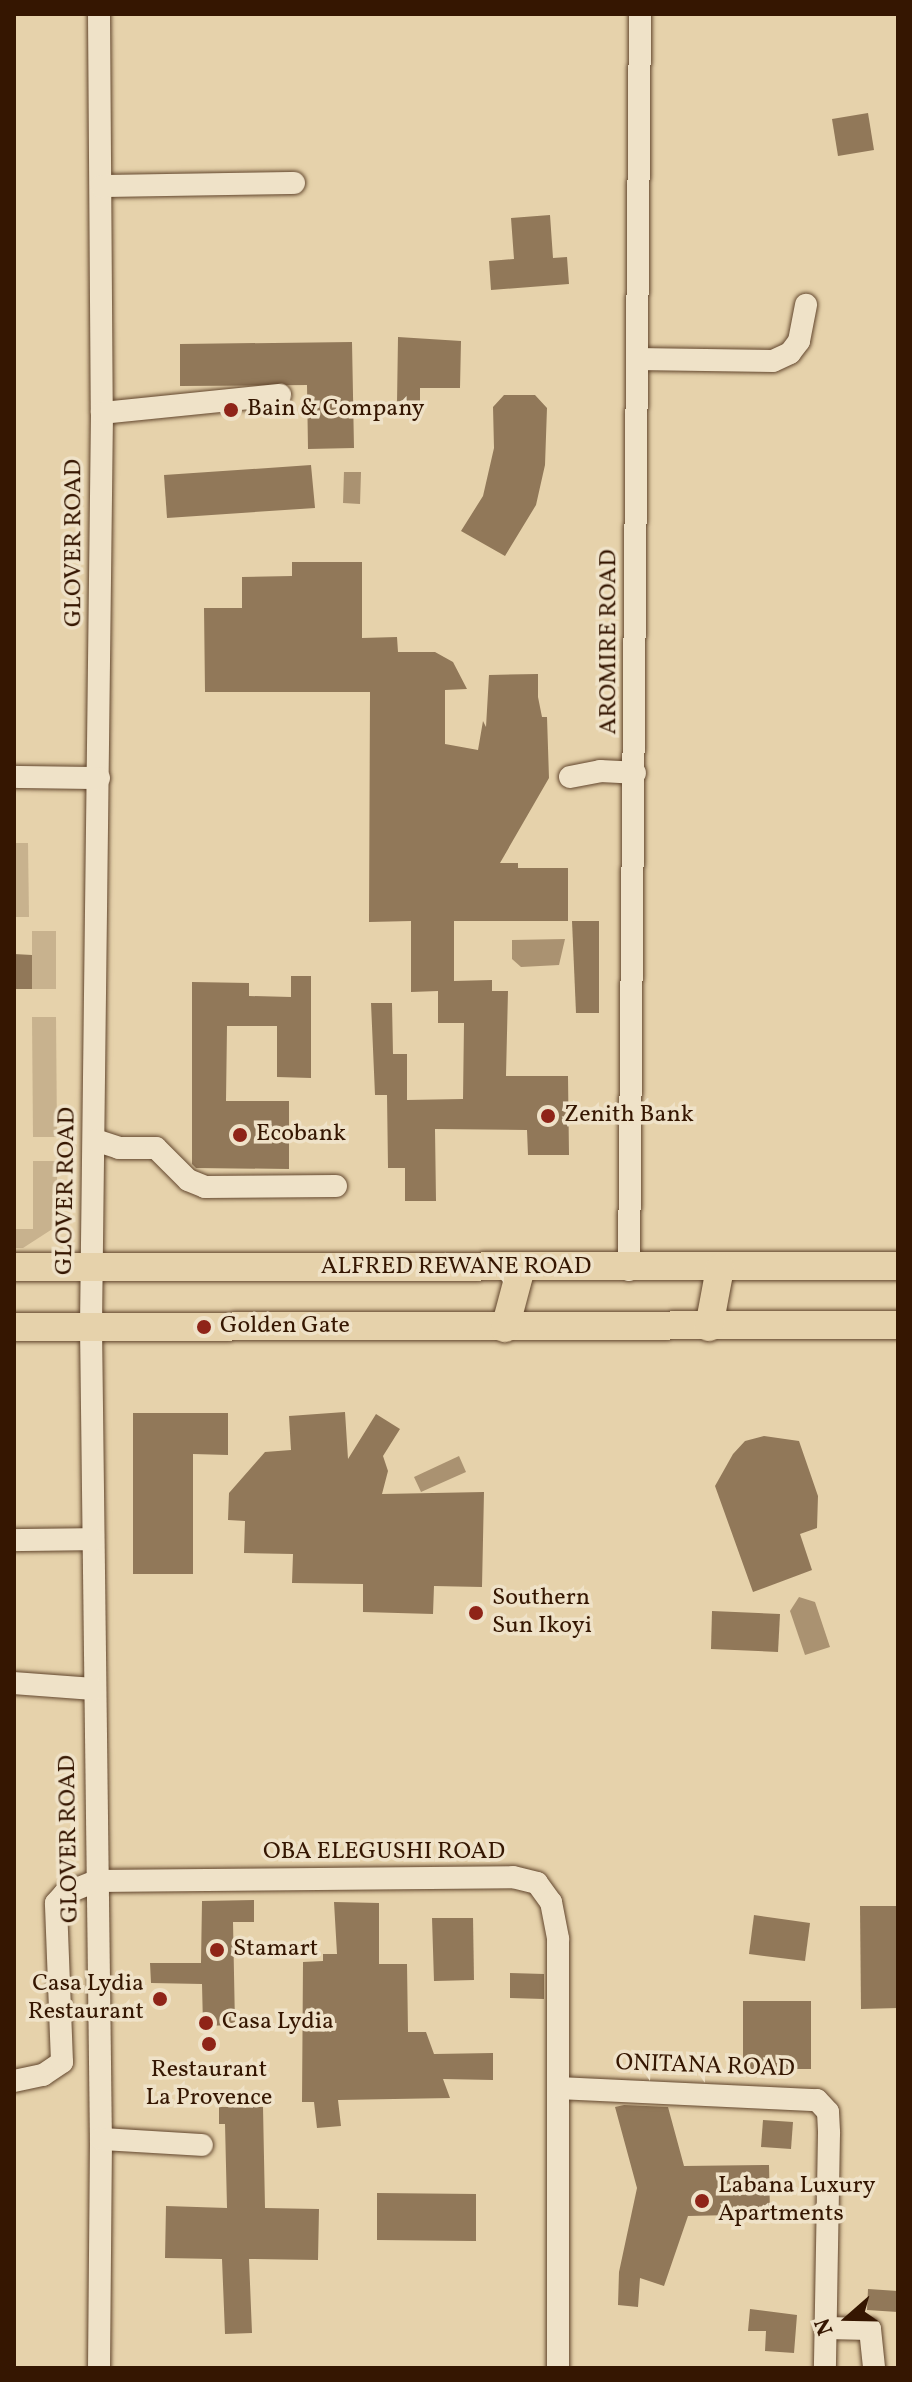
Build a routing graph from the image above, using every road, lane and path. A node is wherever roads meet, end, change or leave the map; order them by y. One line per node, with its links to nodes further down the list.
1 (99, 14): 4 (street, GLOVER ROAD)
2 (640, 14): 6 (street, AROMIRE ROAD)
3 (294, 183): 4 (street)
4 (101, 186): 8 (street, GLOVER ROAD)
5 (806, 305): 6 (street)
6 (637, 359): 9 (street, AROMIRE ROAD)
7 (280, 395): 8 (street)
8 (102, 413): 12 (street, GLOVER ROAD)
9 (635, 773): 11 (street); 20 (street, AROMIRE ROAD)
10 (14, 777): 12 (street)
11 (570, 777)
12 (99, 778): 13 (street, GLOVER ROAD)
13 (95, 1140): 14 (street); 17 (street, GLOVER ROAD)
14 (336, 1186)
15 (898, 1266): 19 (main road, ALFRED REWANE ROAD)
16 (14, 1267): 17 (main road, ALFRED REWANE ROAD)
17 (92, 1267): 18 (main road, ALFRED REWANE ROAD); 22 (street, GLOVER ROAD)
18 (521, 1268): 20 (main road, ALFRED REWANE ROAD); 25 (main road)
19 (720, 1268): 20 (main road, ALFRED REWANE ROAD); 24 (main road)
20 (629, 1270)
21 (898, 1325): 24 (main road)
22 (91, 1326): 23 (main road); 25 (main road); 26 (street, GLOVER ROAD)
23 (14, 1327)
24 (709, 1327): 25 (main road)
25 (505, 1328)
26 (93, 1539): 27 (street); 29 (street, GLOVER ROAD)
27 (14, 1540)
28 (14, 1683): 29 (street)
29 (93, 1689): 30 (street, GLOVER ROAD)
30 (96, 1881): 31 (street, OBA ELEGUSHI ROAD); 32 (street, OBA ELEGUSHI ROAD); 33 (street, GLOVER ROAD)
31 (14, 2081)
32 (558, 2088): 35 (street, ONITANA ROAD); 37 (street, OBA ELEGUSHI ROAD)
33 (101, 2139): 34 (street); 36 (street, GLOVER ROAD)
34 (202, 2145)
35 (826, 2328): 38 (street, ONITANA ROAD); 39 (street)
36 (99, 2368)
37 (558, 2368)
38 (825, 2368)
39 (874, 2368)

